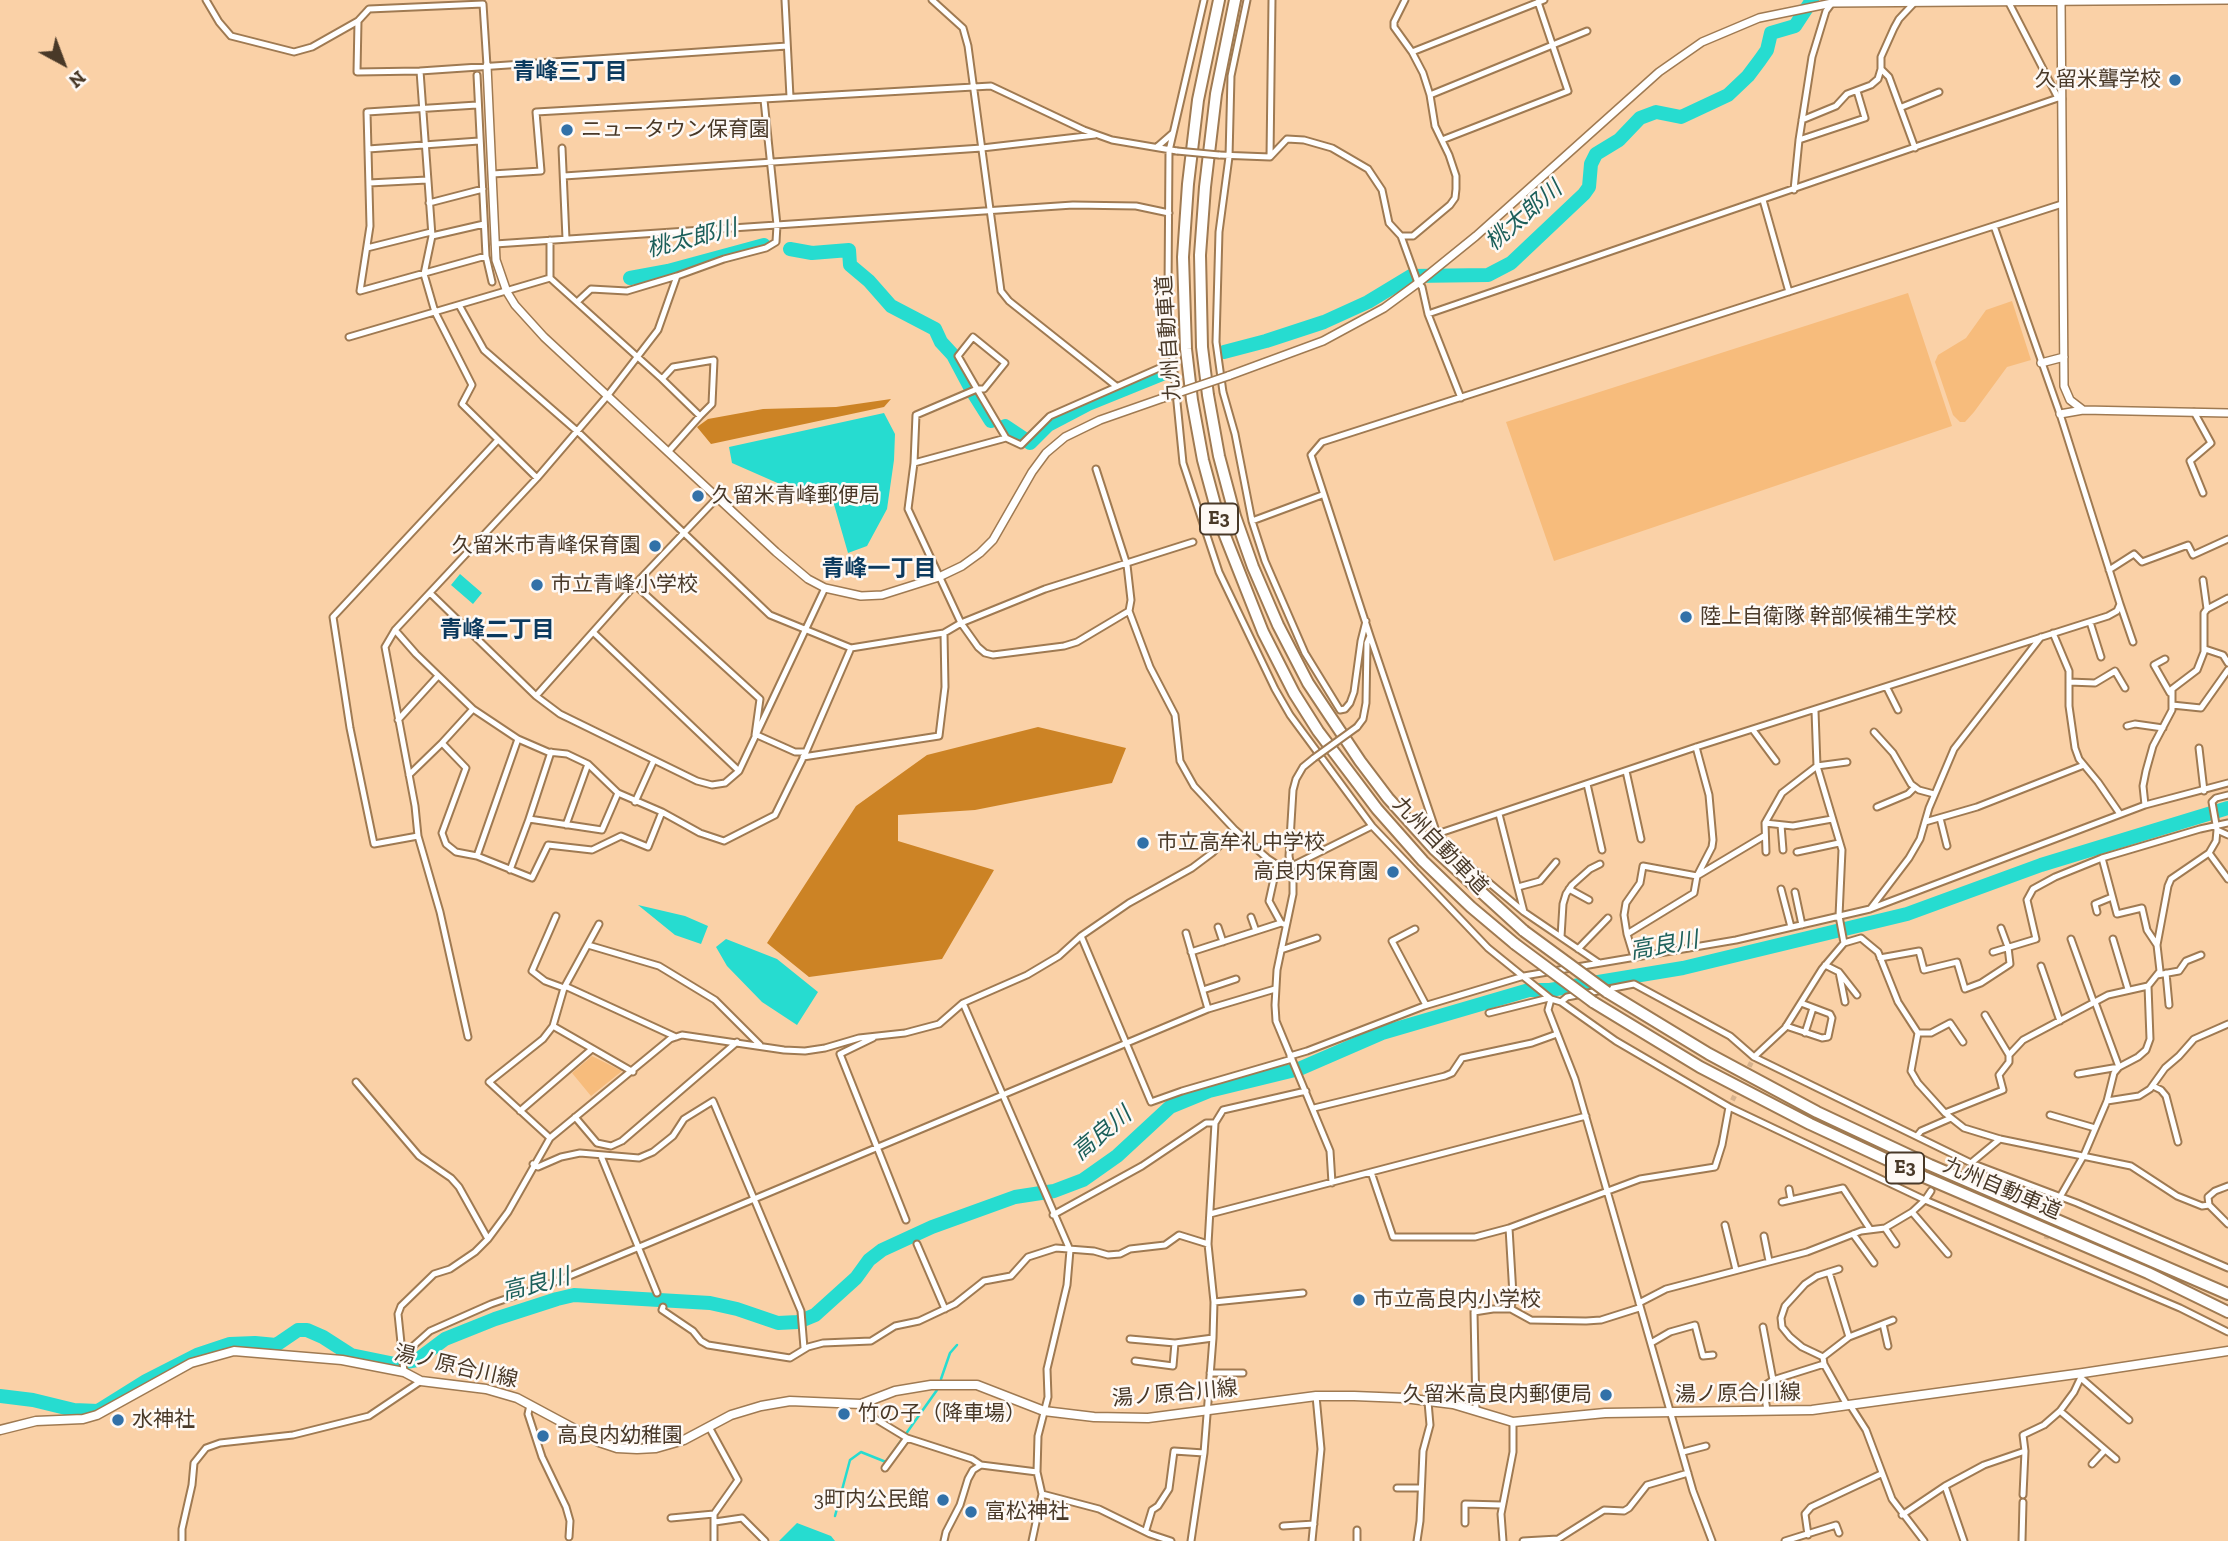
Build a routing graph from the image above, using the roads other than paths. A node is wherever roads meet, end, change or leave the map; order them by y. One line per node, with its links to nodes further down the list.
1 (206, 0): 16 (street)
2 (785, 0): 19 (street)
3 (932, 0): 25 (street)
4 (1203, 0): 36 (street)
5 (1219, 0): 374 (highway, 九州自動車道 / E3, bridge)
6 (1235, 0): 368 (highway, 九州自動車道 / E3, bridge)
7 (1247, 0): 48 (street)
8 (1272, 0): 49 (street)
9 (1405, 0): 20 (street)
10 (2228, 0): 14 (street)
11 (1541, 1): 18 (street); 20 (street)
12 (1832, 1): 15 (street); 35 (street); 76 (street)
13 (2008, 1): 14 (street); 15 (street); 30 (street)
14 (2061, 1): 30 (street)
15 (1914, 3): 22 (street)
16 (358, 21): 21 (street); 23 (street)
17 (1587, 31): 18 (street)
18 (1553, 45): 28 (street); 38 (street)
19 (788, 46): 21 (street); 29 (street)
20 (1412, 52): 28 (street)
21 (487, 65): 23 (street); 51 (street)
22 (1881, 69): 26 (street); 33 (street)
23 (420, 71): 34 (street)
24 (477, 75): 32 (street)
25 (974, 88): 29 (street); 37 (street); 44 (street)
26 (1857, 91): 35 (street); 39 (street)
27 (1939, 92): 33 (street)
28 (1430, 95): 38 (street)
29 (790, 97): 31 (street)
30 (2060, 98): 45 (street); 59 (street)
31 (764, 100): 50 (street); 51 (street)
32 (477, 105): 34 (street); 40 (street)
33 (1902, 107): 45 (street)
34 (422, 108): 41 (street); 46 (street)
35 (1802, 120): 39 (street)
36 (1173, 133): 42 (street); 47 (street)
37 (1098, 135): 42 (street); 44 (street)
38 (1442, 139): 66 (street)
39 (1799, 140): 56 (street)
40 (479, 141): 41 (street); 55 (street)
41 (425, 144): 46 (street); 53 (street)
42 (1157, 147): 47 (street)
43 (562, 148): 52 (street)
44 (982, 148): 50 (street); 60 (street)
45 (1915, 148): 56 (street)
46 (368, 149): 54 (street)
47 (1169, 151): 48 (street, bridge); 61 (street)
48 (1229, 156): 49 (street); 108 (street)
49 (1270, 157): 66 (street)
50 (770, 163): 52 (street); 63 (street)
51 (492, 174): 69 (street)
52 (564, 176): 67 (street)
53 (427, 180): 54 (street); 58 (street)
54 (369, 183): 70 (street)
55 (483, 190): 58 (street); 62 (street)
56 (1794, 190): 57 (street)
57 (1763, 200): 78 (street); 82 (street)
58 (429, 204): 65 (street)
59 (2062, 204): 64 (street); 85 (street)
60 (990, 211): 61 (street); 63 (street); 89 (street)
61 (1169, 213): 86 (street)
62 (484, 224): 65 (street); 71 (street)
63 (776, 225): 67 (street); 73 (street)
64 (1994, 226): 78 (street); 87 (street)
65 (431, 234): 70 (street); 72 (street)
66 (1401, 236): 76 (street)
67 (566, 239): 68 (street)
68 (550, 240): 69 (street); 74 (street)
69 (495, 244): 77 (street)
70 (367, 248): 72 (street)
71 (486, 256): 72 (street); 75 (street)
72 (424, 274): 81 (street)
73 (677, 276): 79 (street); 84 (street)
74 (550, 278): 77 (street); 79 (street)
75 (492, 282)
76 (1418, 283): 82 (street); 114 (street, bridge)
77 (507, 292): 80 (street); 91 (street)
78 (1789, 292): 92 (street)
79 (577, 302): 84 (street)
80 (459, 305): 81 (street); 98 (street)
81 (435, 312): 83 (street); 100 (street)
82 (1428, 314): 92 (street)
83 (349, 337)
84 (638, 356): 88 (street); 91 (street)
85 (2064, 357): 87 (street); 93 (street)
86 (1173, 362): 89 (street); 192 (street)
87 (2042, 363): 96 (street)
88 (662, 379): 97 (street); 97 (street)
89 (1116, 386): 99 (street)
90 (977, 389): 90 (street); 99 (street); 102 (street)
91 (608, 396): 98 (street); 101 (street)
92 (1461, 398): 106 (street)
93 (2083, 410): 94 (street); 96 (street)
94 (2194, 412): 95 (street); 105 (street)
95 (2228, 412)
96 (2060, 414): 113 (street)
97 (700, 416): 101 (street)
98 (577, 431): 104 (street); 109 (street)
99 (1006, 438): 102 (street)
100 (497, 441): 104 (street); 197 (street)
101 (668, 452): 107 (street)
102 (914, 463): 114 (street)
103 (1096, 469): 112 (street)
104 (537, 478): 118 (street)
105 (2203, 493)
106 (1322, 495): 108 (street); 123 (street)
107 (717, 498): 109 (street); 117 (street)
108 (1252, 521): 123 (street)
109 (683, 534): 116 (street); 127 (street)
110 (2228, 539): 113 (street)
111 (1193, 542): 112 (street)
112 (1127, 565): 122 (street); 125 (street)
113 (2109, 570): 120 (street)
114 (939, 577): 117 (street); 125 (street)
115 (2203, 580): 121 (street)
116 (635, 585): 128 (street); 155 (street)
117 (825, 588): 127 (street)
118 (430, 593): 126 (street); 145 (street)
119 (2228, 599): 121 (street)
120 (2120, 604): 124 (street); 133 (street)
121 (2207, 609): 135 (street)
122 (1129, 611): 125 (street); 194 (street)
123 (1367, 620): 131 (street)
124 (2090, 622): 130 (street); 136 (street)
125 (961, 623): 129 (street)
126 (395, 630): 140 (street); 150 (street)
127 (805, 630): 134 (street); 155 (street)
128 (593, 632): 145 (street); 168 (street)
129 (944, 633): 134 (street); 161 (street)
130 (2053, 633): 132 (street); 141 (street)
131 (1370, 636): 195 (street); 212 (street, bridge)
132 (2041, 637): 142 (street); 176 (street)
133 (2133, 642)
134 (850, 648): 161 (street)
135 (2205, 649): 138 (street); 144 (street)
136 (2101, 657)
137 (2165, 659): 144 (street)
138 (2228, 663)
139 (2228, 670): 146 (street)
140 (438, 676): 147 (street); 150 (street)
141 (2069, 682): 143 (street); 166 (street)
142 (1887, 688): 148 (street); 149 (street)
143 (2125, 688)
144 (2172, 695): 146 (street)
145 (536, 696): 162 (street)
146 (2172, 705): 152 (street)
147 (473, 709): 156 (street); 157 (street)
148 (1815, 710): 153 (street); 167 (street)
149 (1898, 710)
150 (398, 720): 170 (street)
151 (2127, 726): 152 (street)
152 (2163, 728): 179 (street)
153 (1753, 730): 158 (street); 163 (street)
154 (1874, 732): 173 (street)
155 (755, 738): 161 (street); 168 (street)
156 (518, 739): 160 (street); 207 (street)
157 (442, 743): 170 (street); 207 (street)
158 (1696, 747): 169 (street); 214 (street)
159 (2199, 748): 174 (street)
160 (551, 752): 165 (street); 185 (street)
161 (805, 755): 181 (street)
162 (654, 760): 168 (street); 178 (street)
163 (1776, 761)
164 (1847, 762): 167 (street)
165 (588, 764): 175 (street); 190 (street)
166 (2084, 765): 183 (street); 184 (street)
167 (1816, 766): 186 (street); 187 (street)
168 (739, 771)
169 (1626, 771): 172 (street); 199 (street)
170 (409, 775): 197 (street)
171 (2228, 783): 174 (street)
172 (1587, 784): 182 (street); 202 (street)
173 (1915, 787): 176 (street); 180 (street)
174 (2204, 790): 179 (street)
175 (618, 793): 178 (street); 190 (street)
176 (1934, 794): 188 (street)
177 (2228, 795): 193 (street)
178 (635, 802): 181 (street)
179 (2145, 805): 183 (street)
180 (1877, 807)
181 (662, 812): 213 (street)
182 (1499, 814): 195 (street); 216 (street)
183 (2120, 814): 222 (street)
184 (1940, 818): 188 (street); 201 (street)
185 (529, 819): 190 (street); 213 (street)
186 (1832, 819): 191 (street); 200 (street)
187 (1765, 822): 191 (street); 198 (street)
188 (1925, 822): 222 (street)
189 (2228, 824): 193 (street)
190 (566, 825)
191 (1781, 825): 203 (street)
192 (1372, 826): 212 (street); 262 (street)
193 (2216, 826): 196 (street); 206 (street); 208 (street)
194 (1235, 830): 211 (street); 239 (street)
195 (1437, 834): 223 (street)
196 (2228, 835)
197 (418, 836): 291 (street)
198 (1764, 836): 204 (street); 214 (street)
199 (1641, 839)
200 (1839, 844): 205 (street); 228 (street)
201 (1947, 846)
202 (1602, 850)
203 (1783, 850)
204 (1766, 852)
205 (1797, 852)
206 (2209, 853): 215 (street); 247 (street)
207 (477, 856): 213 (street)
208 (2102, 858): 220 (street); 248 (street)
209 (1556, 862): 216 (street)
210 (1600, 864): 217 (street)
211 (1277, 865): 212 (street); 230 (street)
212 (1290, 867): 230 (street)
213 (510, 870)
214 (1697, 876): 238 (street); 238 (street)
215 (2228, 879)
216 (1518, 887): 223 (street)
217 (1569, 889): 221 (street); 240 (street)
218 (1781, 889): 233 (street)
219 (1795, 892): 231 (street)
220 (2112, 897): 224 (street); 247 (street)
221 (1589, 900)
222 (1870, 909): 228 (street)
223 (1524, 912): 240 (street)
224 (2097, 912)
225 (556, 916): 265 (street)
226 (1251, 917): 236 (street)
227 (1608, 918): 249 (street)
228 (1839, 918): 231 (street); 244 (street)
229 (599, 924): 246 (street)
230 (1284, 924): 236 (street); 250 (street)
231 (1802, 925): 233 (street)
232 (1218, 927): 245 (street)
233 (1791, 928): 254 (street)
234 (2001, 928): 248 (street)
235 (1415, 929): 276 (street)
236 (1256, 931): 245 (street)
237 (1186, 933): 251 (street)
238 (1627, 934): 254 (street)
239 (1081, 936): 274 (street); 294 (street)
240 (1561, 937): 249 (street)
241 (1317, 938): 250 (street)
242 (2071, 939): 273 (street)
243 (2113, 939): 267 (street)
244 (1844, 940): 255 (street); 257 (street)
245 (1223, 942): 251 (street)
246 (588, 945): 265 (street); 296 (street)
247 (2157, 945): 261 (street)
248 (2008, 947): 252 (street); 255 (street)
249 (1578, 949): 256 (street)
250 (1281, 950): 266 (street)
251 (1191, 952): 268 (street)
252 (1993, 952)
253 (2201, 955): 260 (street)
254 (1634, 957): 256 (street)
255 (1880, 958): 287 (street)
256 (1599, 963): 262 (street)
257 (1825, 965): 259 (street); 275 (street)
258 (2041, 966): 282 (street)
259 (1839, 972): 269 (street); 272 (street)
260 (2166, 973): 261 (street); 277 (street)
261 (2157, 975): 264 (street)
262 (1524, 976): 270 (street); 276 (street)
263 (1236, 979): 268 (street)
264 (2148, 986): 267 (street); 301 (street)
265 (565, 987): 284 (street); 292 (street)
266 (1275, 989): 279 (street); 300 (street)
267 (2128, 989): 273 (street)
268 (1203, 990): 279 (street)
269 (1857, 995)
270 (1549, 998): 271 (street); 280 (street); 289 (street)
271 (1561, 1002): 299 (street); 309 (street)
272 (1845, 1002)
273 (2094, 1002): 282 (street); 301 (street)
274 (963, 1003): 290 (street); 307 (street)
275 (1801, 1003): 278 (street); 285 (street)
276 (1426, 1005): 300 (street)
277 (2169, 1005)
278 (1814, 1008): 286 (street); 286 (street)
279 (1208, 1009): 294 (street)
280 (1489, 1013)
281 (1985, 1014): 298 (street)
282 (2060, 1021): 298 (street)
283 (2225, 1025): 288 (street); 305 (street)
284 (552, 1026): 297 (street); 311 (street)
285 (1786, 1026): 286 (street); 299 (street)
286 (1805, 1032)
287 (1918, 1033): 295 (street); 312 (street)
288 (2228, 1033)
289 (1557, 1034): 310 (street); 314 (street)
290 (876, 1036): 296 (street); 323 (street)
291 (468, 1037)
292 (676, 1037): 293 (street); 302 (street)
293 (737, 1042): 296 (street); 315 (street)
294 (1127, 1042): 300 (street); 307 (street)
295 (1963, 1042)
296 (761, 1045)
297 (592, 1049): 302 (street); 311 (street)
298 (2009, 1055): 312 (street)
299 (1754, 1057): 319 (street)
300 (1292, 1059): 306 (street)
301 (2119, 1067): 303 (street); 308 (street)
302 (633, 1072): 315 (street)
303 (2078, 1074)
304 (356, 1082): 351 (street)
305 (2153, 1086): 308 (street); 322 (street)
306 (1306, 1091): 310 (street); 317 (street)
307 (1002, 1095): 323 (street); 341 (street)
308 (2107, 1101): 318 (street)
309 (1729, 1107): 332 (street); 337 (street)
310 (1314, 1108): 329 (street)
311 (520, 1111): 320 (street)
312 (1945, 1113): 316 (street)
313 (2050, 1115): 318 (street)
314 (1586, 1116): 328 (street); 332 (street)
315 (575, 1117): 320 (street)
316 (1951, 1118): 319 (street); 321 (street)
317 (1215, 1123): 341 (street); 342 (street)
318 (2095, 1128): 324 (street)
319 (1917, 1136): 326 (street)
320 (550, 1138): 327 (street)
321 (2000, 1139): 324 (street); 326 (street)
322 (2178, 1142)
323 (877, 1146): 335 (street); 343 (street)
324 (2084, 1155): 334 (street); 339 (street)
325 (601, 1156): 327 (street); 335 (street); 357 (street)
326 (1971, 1163): 334 (street)
327 (533, 1164): 351 (street)
328 (1371, 1172): 329 (street); 346 (street)
329 (1332, 1183): 342 (street)
330 (2228, 1186): 339 (street)
331 (1789, 1189): 336 (street)
332 (1606, 1190): 346 (street); 370 (street)
333 (1931, 1191): 337 (street)
334 (2060, 1197): 363 (street)
335 (755, 1199): 357 (street); 385 (street)
336 (1791, 1200): 338 (street); 348 (street)
337 (1925, 1200): 340 (street); 356 (street)
338 (1782, 1202)
339 (2209, 1205): 344 (street)
340 (1912, 1212): 347 (street); 359 (street)
341 (1053, 1214): 358 (street)
342 (1210, 1214): 354 (street)
343 (906, 1220)
344 (2228, 1224)
345 (1725, 1225): 364 (street)
346 (1509, 1228): 373 (street)
347 (1885, 1228): 348 (street); 355 (street)
348 (1870, 1229): 349 (street)
349 (1853, 1234): 360 (street); 361 (street)
350 (1764, 1236): 360 (street)
351 (488, 1239): 388 (street)
352 (2046, 1239): 356 (street)
353 (917, 1244): 372 (street)
354 (1209, 1244): 358 (street); 369 (street)
355 (1896, 1244)
356 (2039, 1247): 378 (street)
357 (637, 1248): 366 (street); 388 (street)
358 (1070, 1250): 372 (street); 404 (street)
359 (1948, 1254)
360 (1769, 1261): 364 (street)
361 (1874, 1263)
362 (1839, 1269): 365 (street)
363 (2228, 1269)
364 (1736, 1270): 370 (street)
365 (1829, 1272): 379 (street); 389 (street)
366 (657, 1293)
367 (1303, 1293): 369 (street)
368 (2228, 1294)
369 (1214, 1303): 380 (street)
370 (1639, 1305): 373 (street); 383 (street)
371 (663, 1307): 385 (street)
372 (945, 1309): 385 (street)
373 (1511, 1309): 405 (street)
374 (2228, 1312)
375 (1893, 1320): 376 (street)
376 (1884, 1324): 379 (street); 384 (street)
377 (1763, 1327): 395 (street)
378 (2228, 1332)
379 (1849, 1337): 389 (street)
380 (1213, 1338): 382 (street); 392 (street)
381 (1130, 1339): 382 (street)
382 (1175, 1343): 390 (street)
383 (1651, 1343): 387 (street); 407 (street)
384 (1888, 1346)
385 (804, 1348)
386 (2228, 1350): 394 (main road, 湯ノ原合川線)
387 (1713, 1355)
388 (403, 1357): 391 (street)
389 (1823, 1360): 395 (street); 401 (street)
390 (1135, 1361)
391 (404, 1370): 396 (main road, 湯ノ原合川線); 411 (main road, 湯ノ原合川線)
392 (1210, 1373): 393 (street); 406 (street)
393 (1243, 1373)
394 (2082, 1376): 401 (main road, 湯ノ原合川線); 403 (street); 408 (street)
395 (1773, 1380): 402 (street)
396 (421, 1381): 400 (main road, 湯ノ原合川線); 442 (street)
397 (1316, 1396): 398 (main road, 湯ノ原合川線); 406 (main road, 湯ノ原合川線); 435 (street)
398 (1428, 1402): 405 (main road, 湯ノ原合川線); 427 (street)
399 (861, 1404): 404 (main road, 湯ノ原合川線); 410 (main road, 湯ノ原合川線); 412 (street)
400 (530, 1405): 410 (main road, 湯ノ原合川線); 441 (street)
401 (1849, 1405): 402 (main road, 湯ノ原合川線); 424 (street)
402 (1767, 1410): 407 (main road, 湯ノ原合川線)
403 (2060, 1410): 414 (street); 415 (street)
404 (1044, 1411): 406 (main road, 湯ノ原合川線); 422 (street)
405 (1476, 1411): 409 (main road, 湯ノ原合川線)
406 (1208, 1412): 417 (street)
407 (1671, 1413): 409 (main road, 湯ノ原合川線); 416 (street)
408 (2129, 1420)
409 (1513, 1422): 429 (street)
410 (709, 1427): 430 (street)
411 (0, 1430)
412 (907, 1437): 420 (street); 421 (street)
413 (1706, 1446): 416 (street)
414 (2105, 1450): 418 (street); 419 (street)
415 (2025, 1451): 425 (street); 459 (street)
416 (1683, 1452): 423 (street)
417 (1204, 1453): 438 (street); 449 (street)
418 (2116, 1459)
419 (2092, 1464)
420 (981, 1465): 422 (street); 445 (street)
421 (886, 1468)
422 (1037, 1472): 428 (street)
423 (1688, 1473): 454 (street); 455 (street)
424 (1881, 1474): 431 (street); 440 (street)
425 (1945, 1486): 431 (street); 458 (street)
426 (1397, 1488): 427 (street)
427 (1421, 1488): 452 (street)
428 (1042, 1494): 438 (street); 446 (street)
429 (1502, 1505): 434 (street); 453 (street)
430 (714, 1514): 432 (street); 433 (street)
431 (1902, 1515): 457 (street)
432 (671, 1518)
433 (715, 1522): 443 (street); 444 (street)
434 (1465, 1523)
435 (1314, 1524): 436 (street); 450 (street)
436 (1283, 1526)
437 (1357, 1530): 451 (street)
438 (1148, 1532): 447 (street); 448 (street)
439 (1839, 1533): 440 (street)
440 (1808, 1535): 456 (street)
441 (569, 1537)
442 (182, 1541)
443 (714, 1541)
444 (765, 1541)
445 (944, 1541)
446 (1032, 1541)
447 (1146, 1541)
448 (1171, 1541)
449 (1191, 1541)
450 (1312, 1541)
451 (1357, 1541)
452 (1417, 1541)
453 (1503, 1541)
454 (1523, 1541)
455 (1712, 1541)
456 (1785, 1541)
457 (1924, 1541)
458 (1964, 1541)
459 (2022, 1541)

